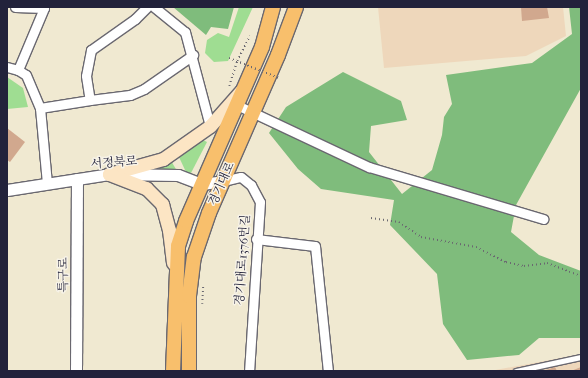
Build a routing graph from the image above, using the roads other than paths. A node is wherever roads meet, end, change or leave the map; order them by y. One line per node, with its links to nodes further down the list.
1 (15, 7): 2 (street)
2 (45, 7): 9 (street)
3 (147, 7): 11 (street)
4 (154, 7): 7 (street)
5 (273, 7): 10 (main road, 경기대로)
6 (296, 7): 14 (main road, 경기대로)
7 (193, 55): 11 (street); 15 (street)
8 (7, 67): 9 (street)
9 (18, 70): 13 (street)
10 (244, 88): 12 (main road, 경기대로); 15 (main road)
11 (90, 100): 13 (street)
12 (236, 105): 14 (street); 20 (main road, 경기대로)
13 (40, 108): 19 (street)
14 (252, 114): 18 (main road, 경기대로); 22 (street)
15 (210, 126): 16 (main road)
16 (109, 174): 17 (street, 서정북로); 20 (street, 서정북로); 24 (main road)
17 (77, 179): 19 (street, 서정북로); 26 (street, 특구로)
18 (223, 181): 20 (street, 서정북로); 23 (street, 경기대로1376번길); 28 (main road, 경기대로)
19 (47, 183): 21 (street, 서정북로)
20 (202, 184): 24 (main road, 경기대로)
21 (7, 190)
22 (543, 219)
23 (256, 239): 29 (street, 경기대로1376번길); 30 (street)
24 (176, 269): 27 (main road, 경기대로)
25 (581, 357): 31 (lane)
26 (76, 371)
27 (173, 371)
28 (189, 371)
29 (249, 371)
30 (328, 371)
31 (516, 371)

